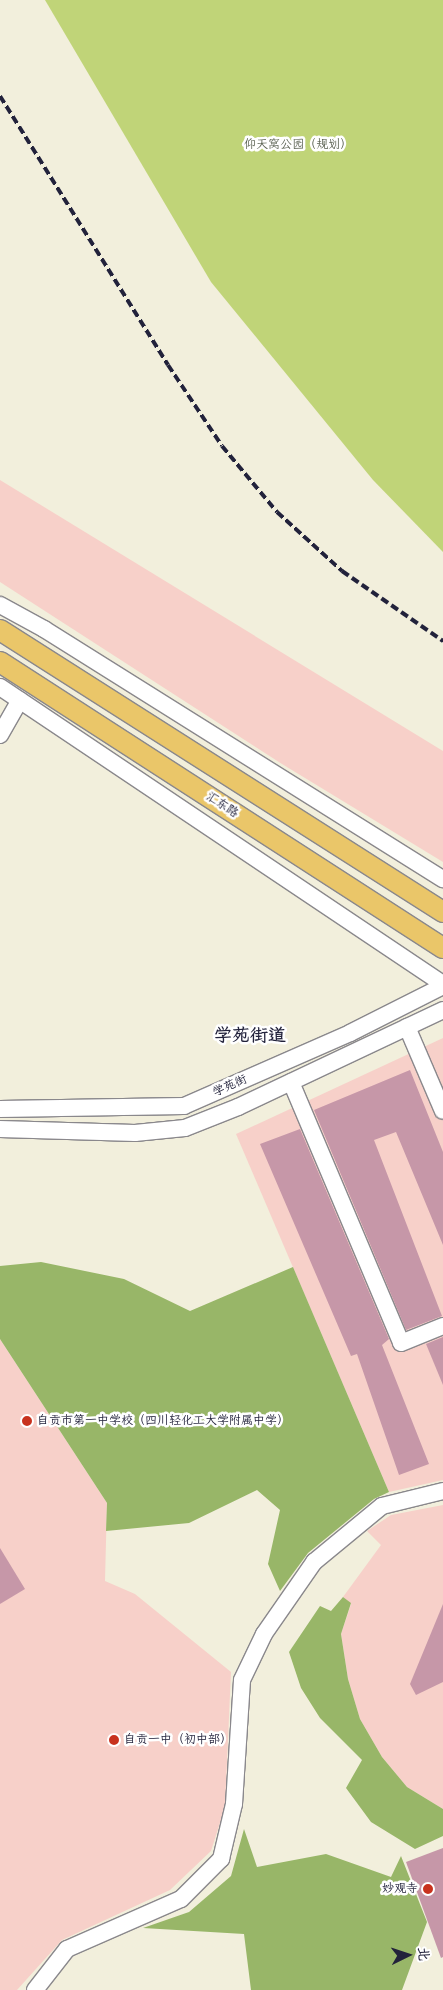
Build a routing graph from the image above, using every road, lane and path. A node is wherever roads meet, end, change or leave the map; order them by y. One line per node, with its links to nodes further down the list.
1 (0, 605): 7 (street)
2 (0, 630): 8 (main road)
3 (0, 662): 9 (main road, 汇东路)
4 (0, 687): 5 (street)
5 (20, 700): 6 (street); 10 (street)
6 (0, 736)
7 (443, 879)
8 (443, 912)
9 (443, 948)
10 (443, 985): 14 (street, 学苑街)
11 (443, 1010): 12 (street, 学苑街)
12 (407, 1027): 13 (street, 学苑街); 15 (street)
13 (291, 1082): 16 (street, 学苑街); 17 (street)
14 (0, 1110)
15 (443, 1111)
16 (0, 1129)
17 (443, 1326)
18 (443, 1491): 19 (street)
19 (35, 1990)

